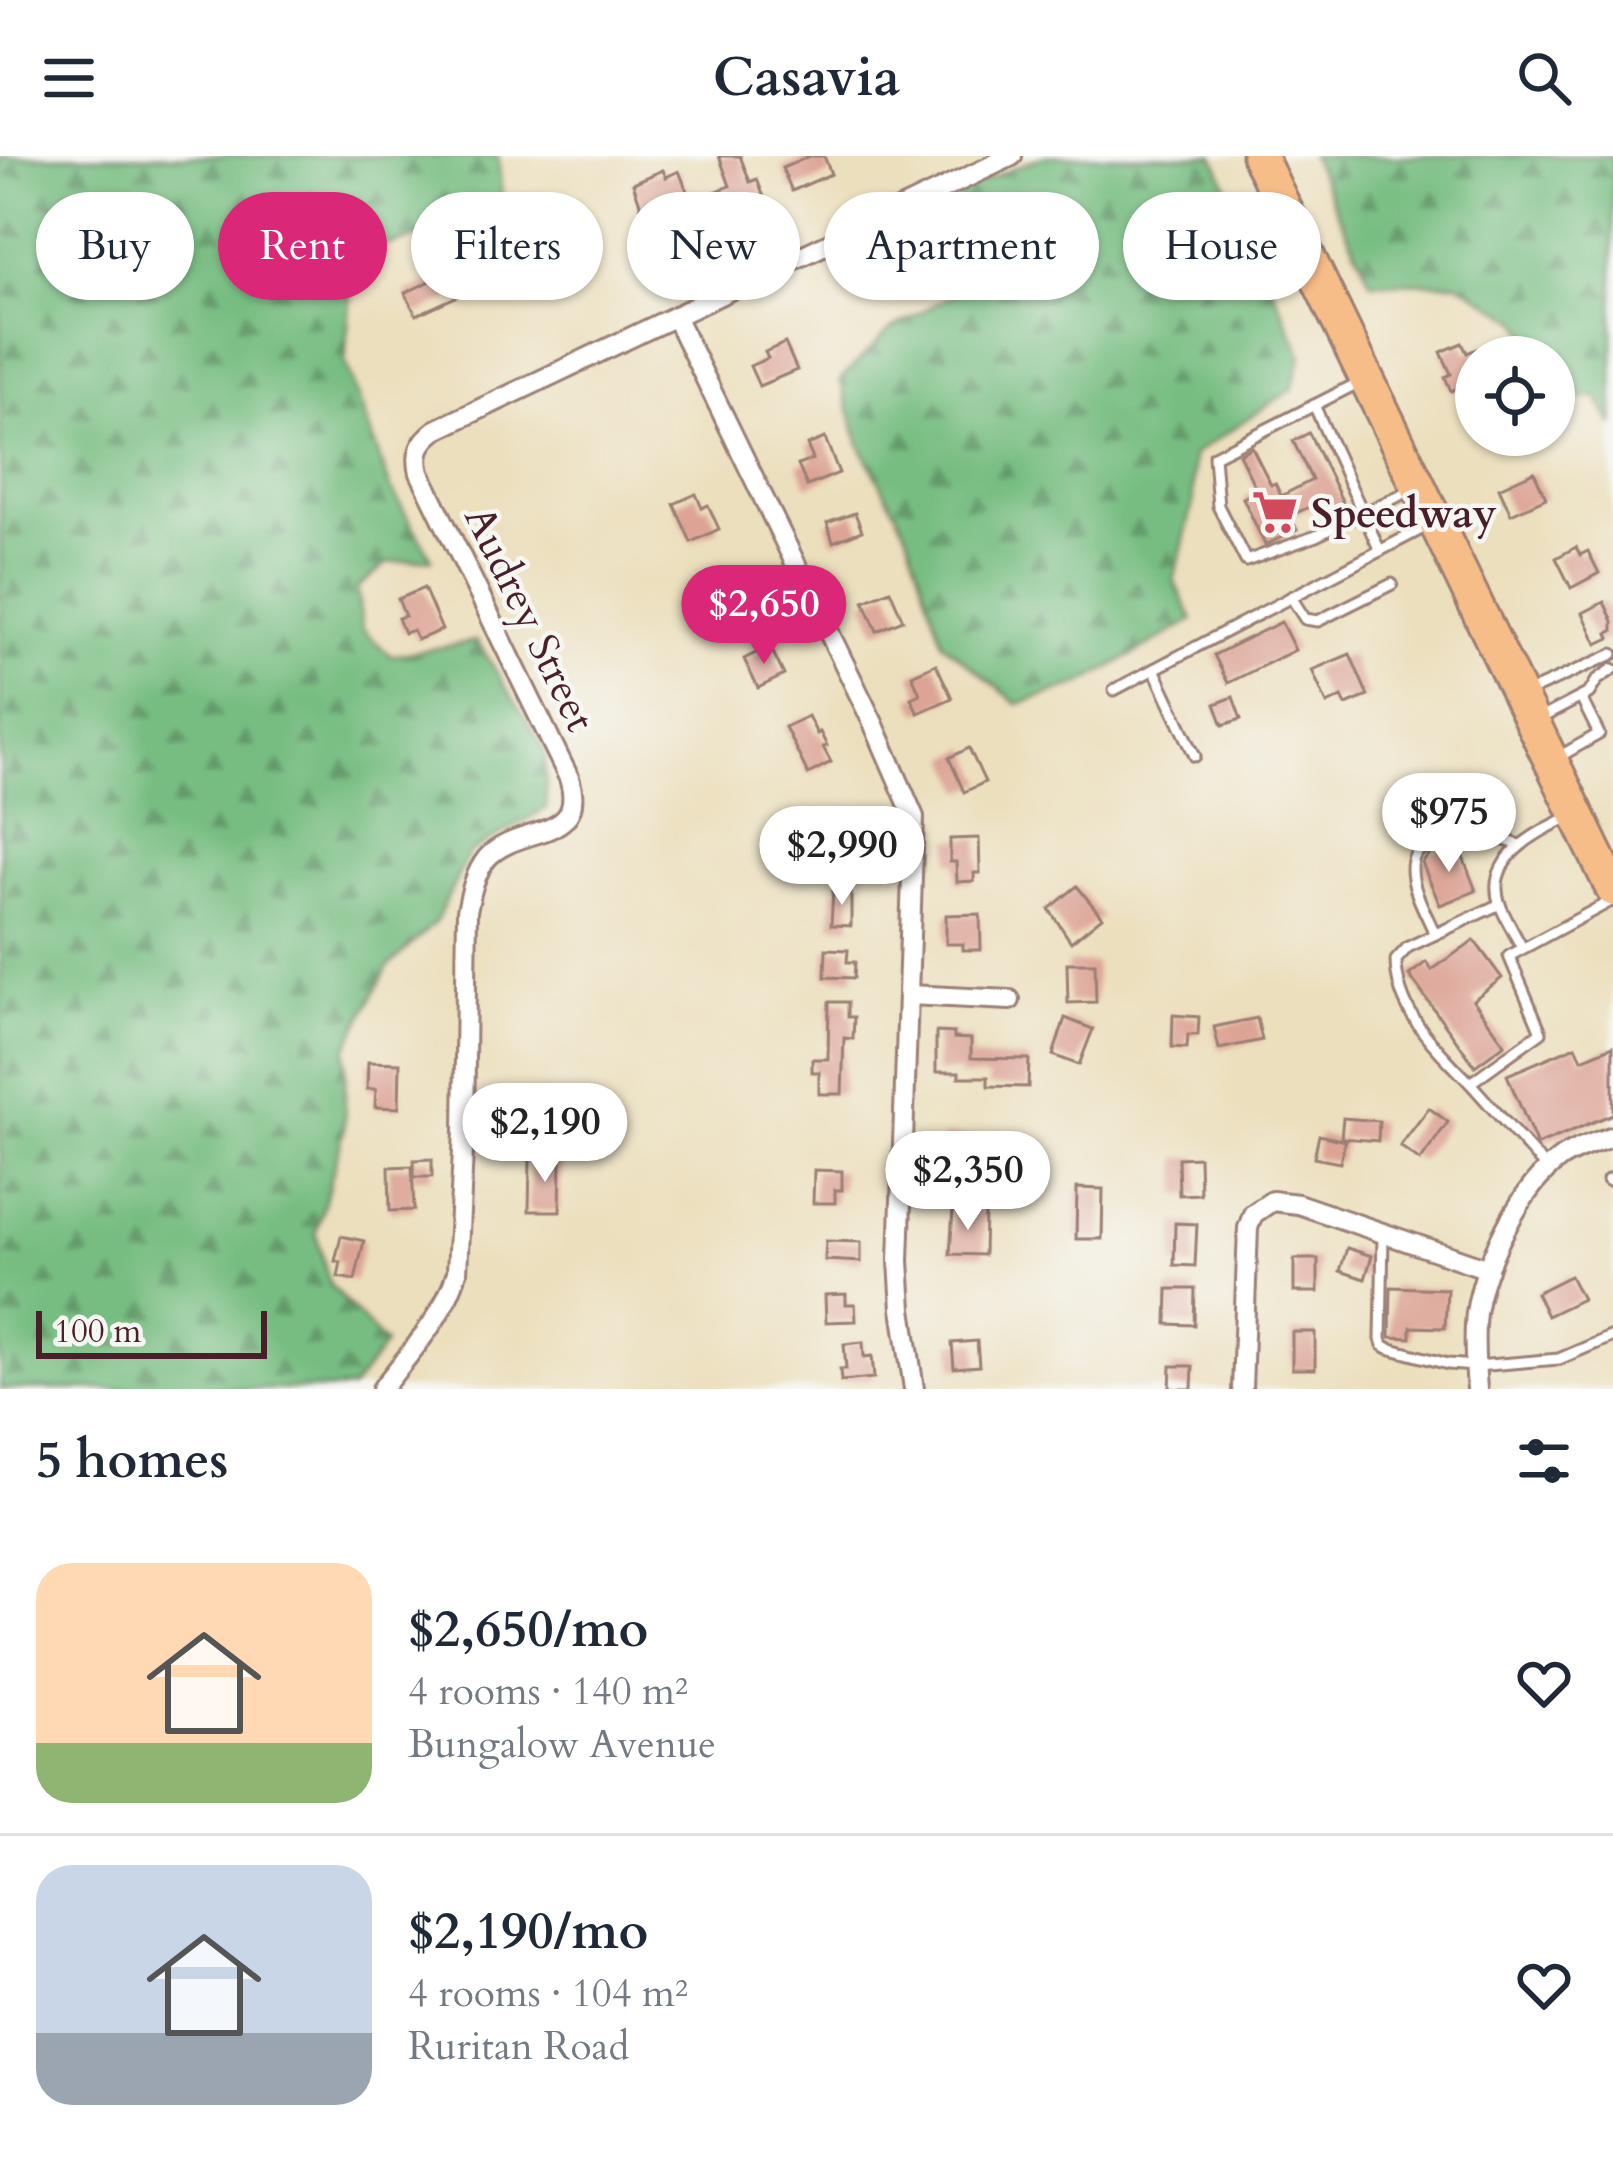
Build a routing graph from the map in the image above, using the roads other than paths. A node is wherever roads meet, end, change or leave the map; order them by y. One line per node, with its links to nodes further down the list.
1 (1012, 156): 3 (street)
2 (1259, 156): 4 (highway)
3 (675, 316): 29 (street); 38 (street, Audrey Street)
4 (1366, 378): 5 (lane); 6 (highway)
5 (1314, 405): 7 (lane); 7 (lane)
6 (1418, 486): 7 (lane); 8 (highway)
7 (1363, 513): 9 (lane)
8 (1436, 522): 9 (lane); 17 (highway)
9 (1380, 550): 11 (lane)
10 (1392, 584): 11 (lane)
11 (1291, 597): 13 (lane)
12 (1613, 654): 17 (lane)
13 (1154, 669): 15 (lane); 20 (lane)
14 (1613, 669): 16 (lane)
15 (1114, 690)
16 (1581, 698): 17 (lane); 19 (lane)
17 (1526, 709): 21 (highway)
18 (1613, 726): 19 (lane)
19 (1599, 734): 21 (lane)
20 (1195, 757)
21 (1551, 762): 22 (highway)
22 (1576, 813): 23 (lane); 24 (highway)
23 (1520, 845): 26 (lane); 27 (lane)
24 (1613, 889)
25 (1613, 901): 28 (lane)
26 (1500, 904): 27 (lane); 28 (lane)
27 (1436, 934): 31 (lane)
28 (1522, 949): 31 (lane)
29 (909, 994): 30 (street); 39 (street)
30 (1010, 1000)
31 (1470, 1083): 33 (lane)
32 (1613, 1136): 33 (street)
33 (1548, 1170): 35 (street)
34 (1383, 1233): 35 (street); 37 (lane); 40 (street)
35 (1488, 1268): 37 (street)
36 (1613, 1336): 37 (lane)
37 (1476, 1366): 41 (street)
38 (382, 1389)
39 (914, 1389)
40 (1242, 1389)
41 (1478, 1389)

